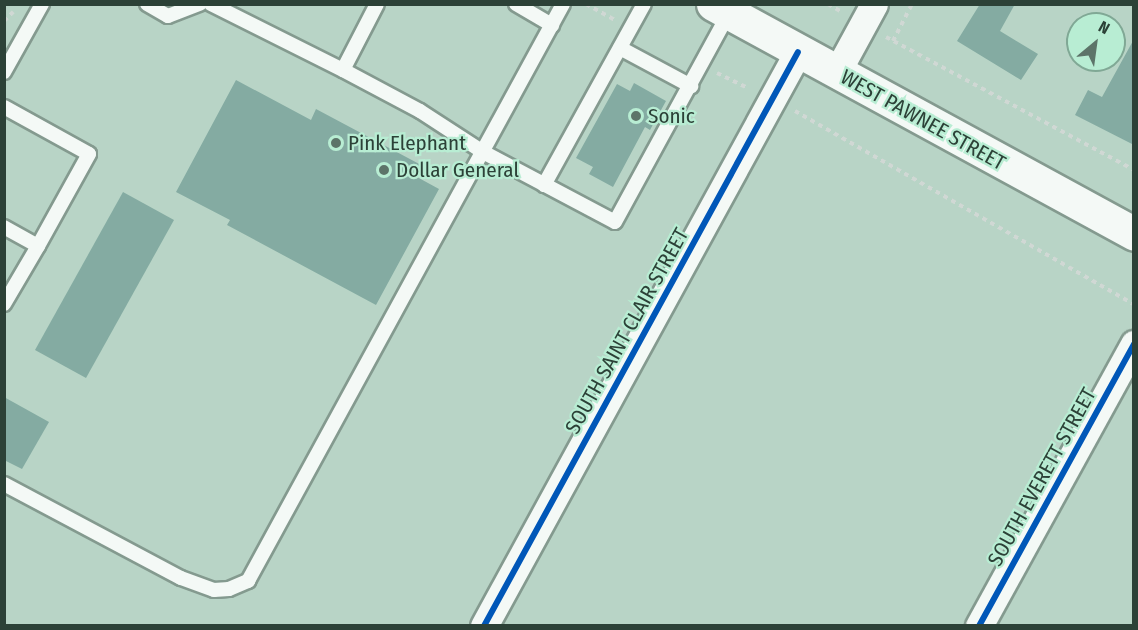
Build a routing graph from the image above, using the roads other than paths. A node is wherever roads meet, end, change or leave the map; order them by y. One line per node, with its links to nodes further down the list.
1 (42, 4): 15 (lane)
2 (147, 4): 3 (lane)
3 (200, 4)
4 (211, 4): 14 (lane)
5 (377, 4): 14 (lane)
6 (516, 4): 11 (lane)
7 (563, 4): 11 (lane)
8 (644, 4): 12 (lane)
9 (721, 9): 13 (main road, WEST PAWNEE STREET); 17 (lane)
10 (869, 14): 16 (street)
11 (552, 24): 19 (lane)
12 (620, 48): 17 (lane); 20 (lane)
13 (798, 51): 16 (main road, WEST PAWNEE STREET); 27 (street, SOUTH SAINT CLAIR STREET)
14 (343, 70): 19 (lane)
15 (4, 72)
16 (837, 72): 22 (main road, WEST PAWNEE STREET)
17 (691, 86): 20 (lane)
18 (4, 107): 23 (lane)
19 (483, 152): 20 (lane); 26 (lane)
20 (544, 185)
21 (4, 227): 23 (lane)
22 (1134, 234)
23 (38, 246): 24 (lane)
24 (4, 304)
25 (1134, 344): 28 (street, SOUTH EVERETT STREET)
26 (4, 484)
27 (484, 626)
28 (979, 626)

